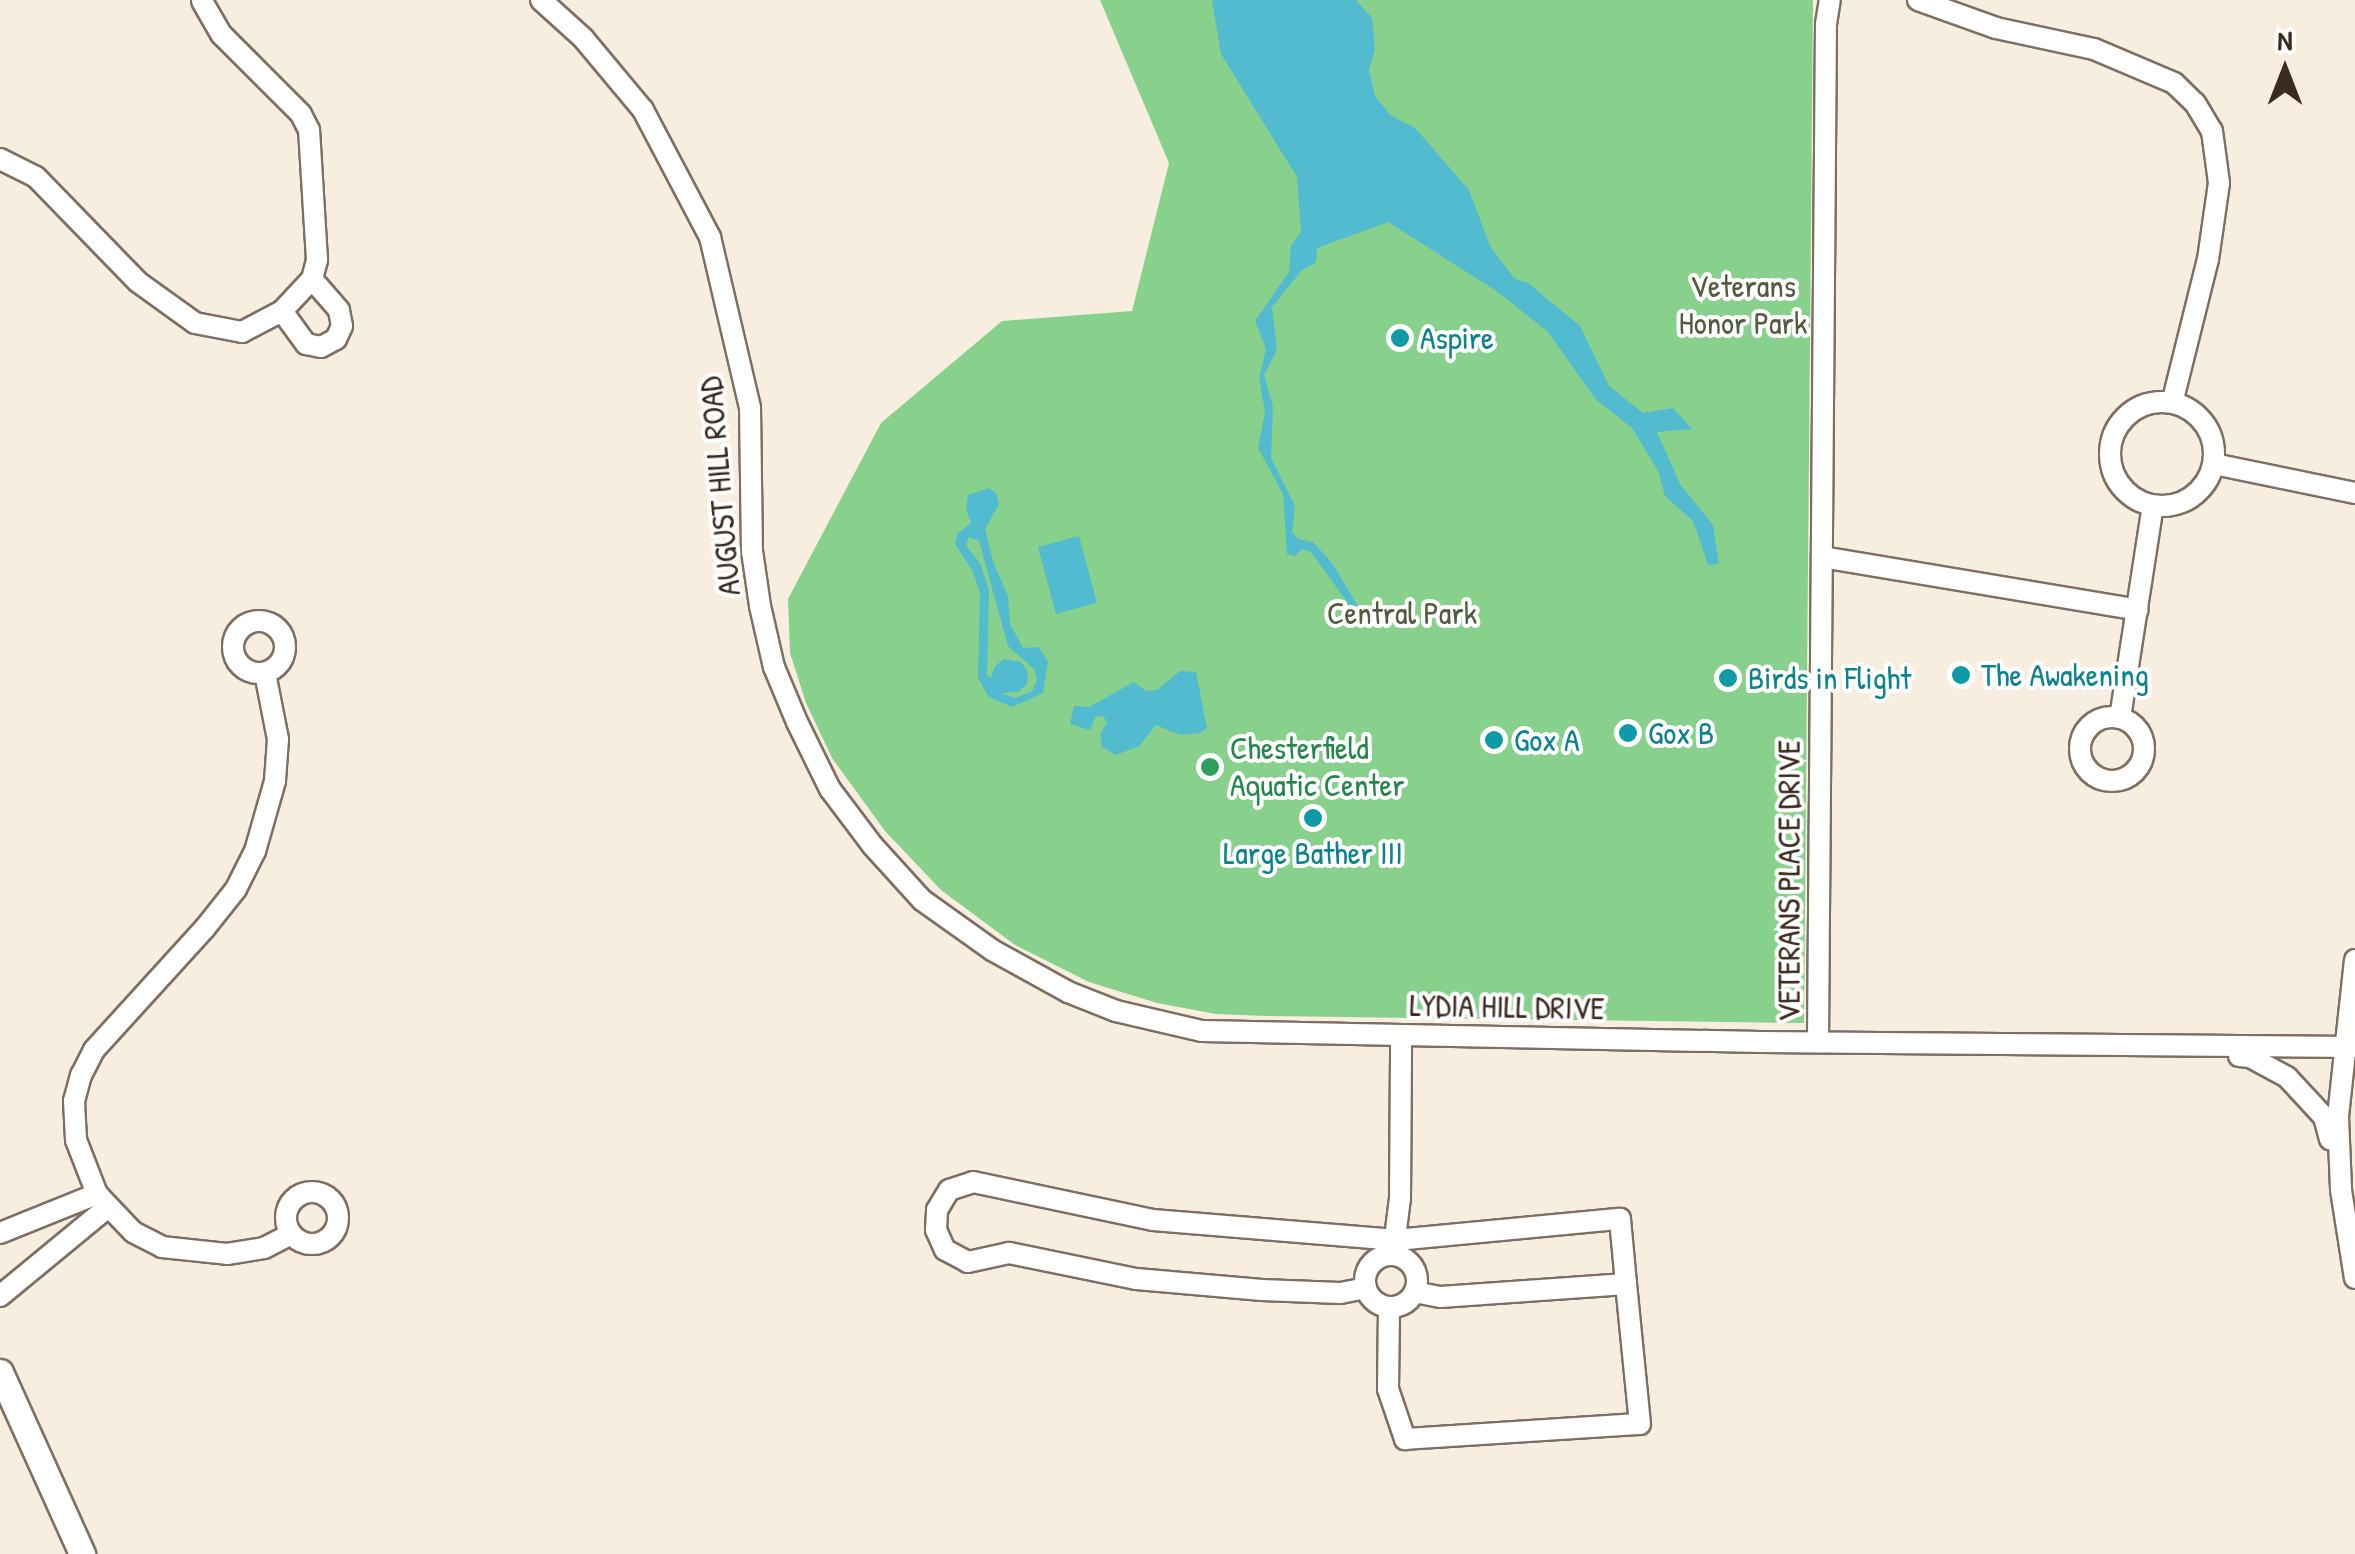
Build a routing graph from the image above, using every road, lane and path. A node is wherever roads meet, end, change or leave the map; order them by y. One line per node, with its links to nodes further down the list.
1 (202, 0): 6 (street)
2 (541, 0): 16 (street, AUGUST HILL ROAD)
3 (1830, 0): 12 (street, VETERANS PLACE DRIVE)
4 (1918, 0): 8 (street)
5 (0, 159): 7 (street)
6 (312, 279): 7 (street); 7 (street)
7 (282, 311)
8 (2172, 403): 9 (street); 11 (street)
9 (2214, 464): 10 (street); 11 (street)
10 (2355, 493)
11 (2152, 506): 13 (street)
12 (1822, 557): 13 (street); 19 (street, VETERANS PLACE DRIVE)
13 (2138, 610): 15 (street)
14 (264, 673): 23 (street)
15 (2120, 718)
16 (797, 722): 18 (street, LYDIA HILL DRIVE)
17 (2355, 960): 21 (street)
18 (1400, 1035): 19 (street, LYDIA HILL DRIVE); 26 (street)
19 (1818, 1042): 20 (street, LYDIA HILL DRIVE)
20 (2162, 1048): 21 (street, LYDIA HILL DRIVE); 22 (street)
21 (2351, 1051): 22 (street)
22 (2341, 1184): 27 (street)
23 (102, 1201): 24 (street); 25 (street); 31 (street)
24 (0, 1233)
25 (292, 1234)
26 (1394, 1247): 28 (street); 29 (street); 29 (street); 30 (street)
27 (2355, 1278)
28 (1626, 1284): 30 (street); 32 (street)
29 (1366, 1288): 32 (street)
30 (1414, 1292): 32 (street)
31 (0, 1296)
32 (1389, 1306)
33 (0, 1372): 34 (main road)
34 (82, 1554)

